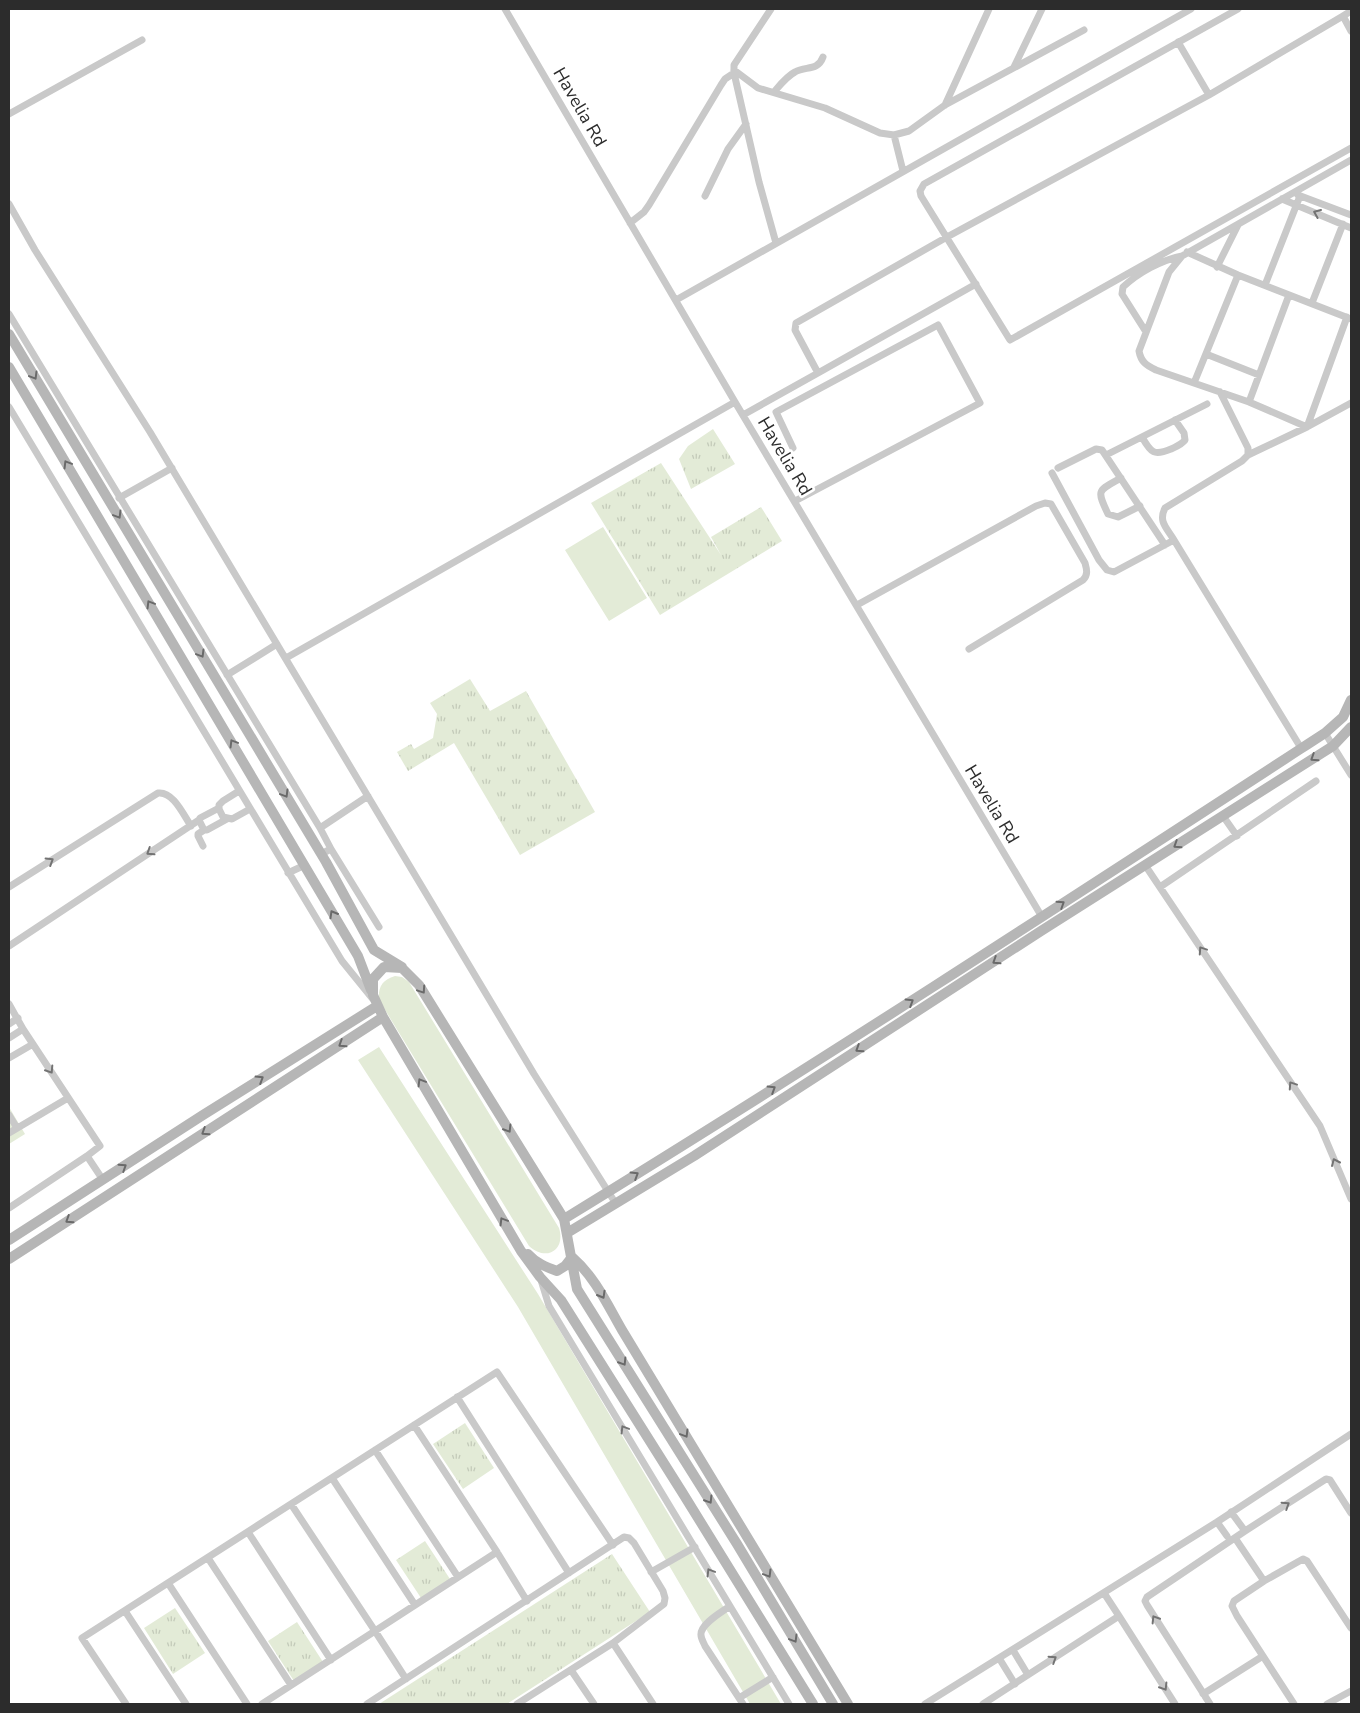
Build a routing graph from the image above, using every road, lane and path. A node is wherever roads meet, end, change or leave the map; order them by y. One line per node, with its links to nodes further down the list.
1 (505, 9): 31 (street, Havelia Rd)
2 (771, 9): 15 (street)
3 (989, 9): 18 (street)
4 (1042, 9): 14 (street)
5 (1191, 9): 24 (street)
6 (1238, 9): 12 (street)
7 (1351, 11): 8 (street)
8 (1343, 16): 10 (street); 17 (street)
9 (1084, 30): 14 (street)
10 (1351, 31)
11 (142, 40): 19 (street)
12 (1178, 42): 17 (street); 35 (street)
13 (823, 57): 16 (street)
14 (1014, 67): 18 (street)
15 (734, 72): 16 (street); 20 (street); 31 (street)
16 (774, 92): 21 (street)
17 (1209, 95): 35 (street)
18 (945, 105): 21 (street)
19 (9, 114)
20 (746, 124): 26 (street); 36 (street)
21 (894, 135): 24 (street)
22 (1351, 148): 40 (street)
23 (1351, 160): 25 (street)
24 (903, 171): 36 (street)
25 (1297, 194): 27 (street); 29 (street); 30 (street)
26 (705, 196)
27 (1282, 199): 29 (street); 33 (street)
28 (9, 204): 67 (street)
29 (1296, 204): 32 (street, one-way to 29); 41 (street)
30 (1351, 216)
31 (630, 223): 43 (street, Havelia Rd)
32 (1343, 224): 34 (street); 44 (street)
33 (1238, 225): 37 (street); 38 (street)
34 (1351, 228)
35 (947, 237): 40 (street); 51 (street)
36 (776, 243): 43 (street)
37 (1184, 254): 38 (street); 47 (street); 47 (street)
38 (1217, 267): 39 (street)
39 (1238, 276): 41 (street); 49 (street)
40 (976, 284): 51 (street)
41 (1265, 285): 42 (street)
42 (1289, 295): 44 (street); 52 (street)
43 (676, 300): 55 (street, Havelia Rd)
44 (1312, 303): 46 (street)
45 (9, 314): 69 (street)
46 (1349, 318): 62 (street)
47 (1146, 332): 53 (street)
48 (9, 334): 99 (street, one-way to 99)
49 (1206, 354): 52 (street); 53 (street)
50 (9, 367): 100 (street, one-way to 50)
51 (818, 373): 60 (street)
52 (1259, 375): 56 (street)
53 (1194, 383): 54 (street)
54 (1220, 392): 56 (street); 65 (street)
55 (735, 402): 60 (street, Havelia Rd); 77 (street)
56 (1248, 402): 62 (street)
57 (1351, 403): 62 (street)
58 (1207, 404): 61 (street)
59 (9, 407): 86 (street)
60 (743, 415): 70 (street, Havelia Rd)
61 (1175, 420): 63 (street); 63 (street)
62 (1307, 427): 65 (street)
63 (1142, 437): 66 (street)
64 (792, 448): 70 (street)
65 (1248, 454): 72 (street)
66 (1106, 455): 68 (street); 73 (street)
67 (172, 468): 69 (street); 75 (street)
68 (1121, 478): 71 (street); 71 (street)
69 (119, 498): 78 (street)
70 (795, 501): 74 (street, Havelia Rd)
71 (1140, 506): 73 (street)
72 (1174, 540): 73 (street); 83 (street)
73 (1165, 545)
74 (856, 605): 76 (street); 105 (street, Havelia Rd)
75 (277, 644): 77 (street); 78 (street)
76 (969, 649)
77 (286, 658): 87 (street)
78 (227, 675): 94 (street)
79 (1351, 700): 81 (street)
80 (1351, 727): 82 (street)
81 (1324, 733): 82 (street); 83 (street)
82 (1333, 746): 84 (street); 90 (street, one-way to 90)
83 (1301, 748): 105 (street, one-way to 83)
84 (1351, 775)
85 (1316, 781): 96 (street)
86 (239, 791): 88 (street); 89 (street)
87 (368, 796): 94 (street); 126 (street)
88 (219, 808): 91 (street); 92 (street)
89 (250, 810): 91 (street); 102 (street)
90 (1223, 816): 96 (street); 101 (street, one-way to 101)
91 (227, 819): 95 (street)
92 (199, 820): 93 (street); 95 (street)
93 (191, 826): 103 (street, one-way to 93); 108 (street, one-way to 108)
94 (320, 828): 98 (street)
95 (204, 830): 97 (street)
96 (1237, 836): 104 (street)
97 (203, 846)
98 (332, 849): 99 (street); 106 (street)
99 (321, 854): 110 (street)
100 (305, 865): 102 (street); 111 (street, one-way to 100)
101 (1145, 865): 104 (street); 109 (street)
102 (288, 873): 111 (street)
103 (9, 887)
104 (1160, 888): 127 (street, one-way to 104)
105 (1042, 917): 107 (street)
106 (379, 927)
107 (1010, 938): 109 (street); 126 (street, one-way to 107)
108 (9, 946)
109 (1016, 948): 128 (street, one-way to 128)
110 (402, 968): 111 (street); 130 (street, one-way to 130)
111 (375, 1001): 113 (street); 125 (street, one-way to 111)
112 (9, 1004): 114 (street)
113 (382, 1017): 132 (street, one-way to 113); 135 (street, one-way to 135)
114 (18, 1018): 115 (street); 116 (street)
115 (9, 1024)
116 (23, 1029): 117 (street); 118 (street)
117 (9, 1038)
118 (33, 1044): 119 (street); 120 (street, one-way to 120)
119 (9, 1058)
120 (68, 1098): 122 (street); 124 (street)
121 (9, 1114): 122 (street)
122 (17, 1128): 123 (street)
123 (9, 1133)
124 (88, 1156): 125 (street); 129 (street)
125 (103, 1180): 133 (street)
126 (609, 1192): 128 (street); 130 (street)
127 (1351, 1199)
128 (616, 1204): 131 (street)
129 (9, 1208)
130 (564, 1219): 131 (street)
131 (567, 1233): 134 (street)
132 (513, 1238): 134 (street); 136 (street)
133 (9, 1240)
134 (572, 1257): 191 (street, one-way to 191); 192 (street, one-way to 192)
135 (9, 1259)
136 (540, 1276): 151 (street, one-way to 136); 190 (street)
137 (457, 1397): 138 (street); 150 (street); 155 (street)
138 (414, 1425): 140 (street); 152 (street)
139 (1351, 1434): 143 (street)
140 (375, 1450): 141 (street); 156 (street)
141 (332, 1478): 142 (street); 161 (street)
142 (291, 1504): 147 (street); 166 (street)
143 (1231, 1512): 145 (street); 146 (street)
144 (1351, 1513): 146 (street, one-way to 144)
145 (1217, 1522): 148 (street); 159 (street)
146 (1245, 1531): 149 (street)
147 (248, 1532): 153 (street); 171 (street)
148 (1227, 1536)
149 (1235, 1538): 157 (street); 179 (street, one-way to 149)
150 (613, 1545): 154 (street); 155 (street)
151 (695, 1547): 154 (street); 162 (street, one-way to 151)
152 (498, 1552): 156 (street); 160 (street)
153 (208, 1558): 158 (street); 177 (street)
154 (651, 1572): 167 (street)
155 (569, 1573): 160 (street)
156 (458, 1577): 161 (street)
157 (1264, 1581): 165 (street); 169 (street)
158 (168, 1583): 163 (street); 183 (street)
159 (1104, 1592): 164 (street); 168 (street)
160 (527, 1601): 175 (street)
161 (415, 1605): 166 (street)
162 (730, 1606): 174 (street); 180 (street)
163 (125, 1611): 181 (street); 182 (street)
164 (1119, 1616): 173 (street, one-way to 164); 195 (street, one-way to 195)
165 (1351, 1628)
166 (375, 1631): 171 (street); 175 (street)
167 (613, 1643): 172 (street); 188 (street)
168 (1012, 1650): 170 (street); 173 (street)
169 (1263, 1656): 179 (street); 197 (street)
170 (999, 1658): 176 (street); 193 (street)
171 (331, 1660): 177 (street)
172 (571, 1670): 186 (street); 187 (street)
173 (1028, 1675): 176 (street)
174 (773, 1677): 180 (street); 189 (street)
175 (406, 1679): 185 (street)
176 (1014, 1684): 194 (street)
177 (291, 1686): 184 (street)
178 (1351, 1691): 198 (street)
179 (1203, 1694): 196 (street)
180 (741, 1701)
181 (126, 1704)
182 (186, 1704)
183 (247, 1704)
184 (262, 1704)
185 (367, 1704)
186 (517, 1704)
187 (594, 1704)
188 (653, 1704)
189 (789, 1704)
190 (814, 1704)
191 (833, 1704)
192 (848, 1704)
193 (925, 1704)
194 (983, 1704)
195 (1175, 1704)
196 (1210, 1704)
197 (1294, 1704)
198 (1327, 1704)

